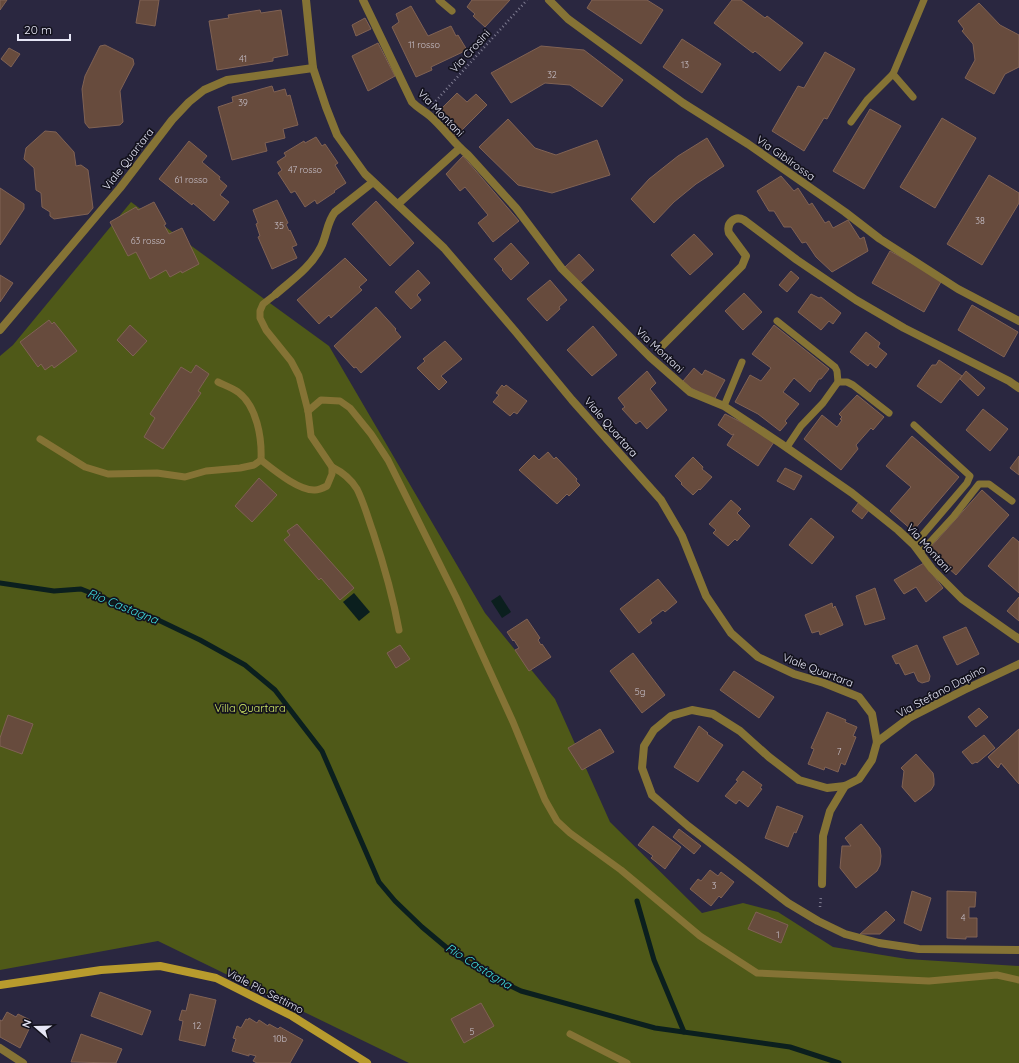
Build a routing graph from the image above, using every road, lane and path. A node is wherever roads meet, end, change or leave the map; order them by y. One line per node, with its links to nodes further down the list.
1 (306, 0): 8 (street, Viale Quartara)
2 (363, 0): 11 (street, Via Montani)
3 (439, 0): 7 (lane)
4 (527, 0): 11 (path, Via Crosini)
5 (924, 0): 9 (lane)
6 (552, 2): 18 (street, Via Gibilrossa)
7 (452, 11)
8 (313, 68): 14 (street, Viale Quartara); 19 (street, Viale Quartara)
9 (893, 74): 10 (lane); 12 (lane)
10 (913, 97)
11 (425, 113): 13 (street, Via Montani)
12 (851, 122)
13 (460, 148): 15 (street); 25 (street, Via Montani)
14 (373, 182): 15 (street, Viale Quartara); 16 (street)
15 (398, 204): 39 (street, Viale Quartara)
16 (276, 294): 26 (lane)
17 (777, 321): 23 (lane)
18 (1019, 321)
19 (0, 330)
20 (659, 349): 24 (street)
21 (742, 362): 25 (lane)
22 (218, 382): 31 (lane)
23 (838, 382): 27 (lane); 30 (lane)
24 (1019, 388)
25 (724, 406): 30 (street, Via Montani)
26 (308, 411): 32 (lane); 44 (lane)
27 (889, 413)
28 (914, 425): 34 (lane)
29 (40, 439): 31 (lane)
30 (787, 447): 34 (street, Via Montani)
31 (261, 460): 32 (lane)
32 (332, 467): 36 (lane)
33 (1012, 501): 35 (lane)
34 (914, 544): 35 (street, Via Montani)
35 (920, 553): 37 (street, Via Montani)
36 (399, 630)
37 (1019, 639)
38 (1019, 664): 39 (street, Via Stefano Dapino)
39 (877, 742): 40 (street, Viale Quartara)
40 (845, 786): 41 (street); 42 (street)
41 (822, 884): 42 (path)
42 (818, 922): 43 (street)
43 (1019, 950)
44 (1019, 980)
45 (0, 985): 49 (street, Viale Pio Settimo)
46 (570, 1034): 50 (lane)
47 (0, 1048): 48 (street)
48 (23, 1063)
49 (367, 1063)
50 (627, 1063)

